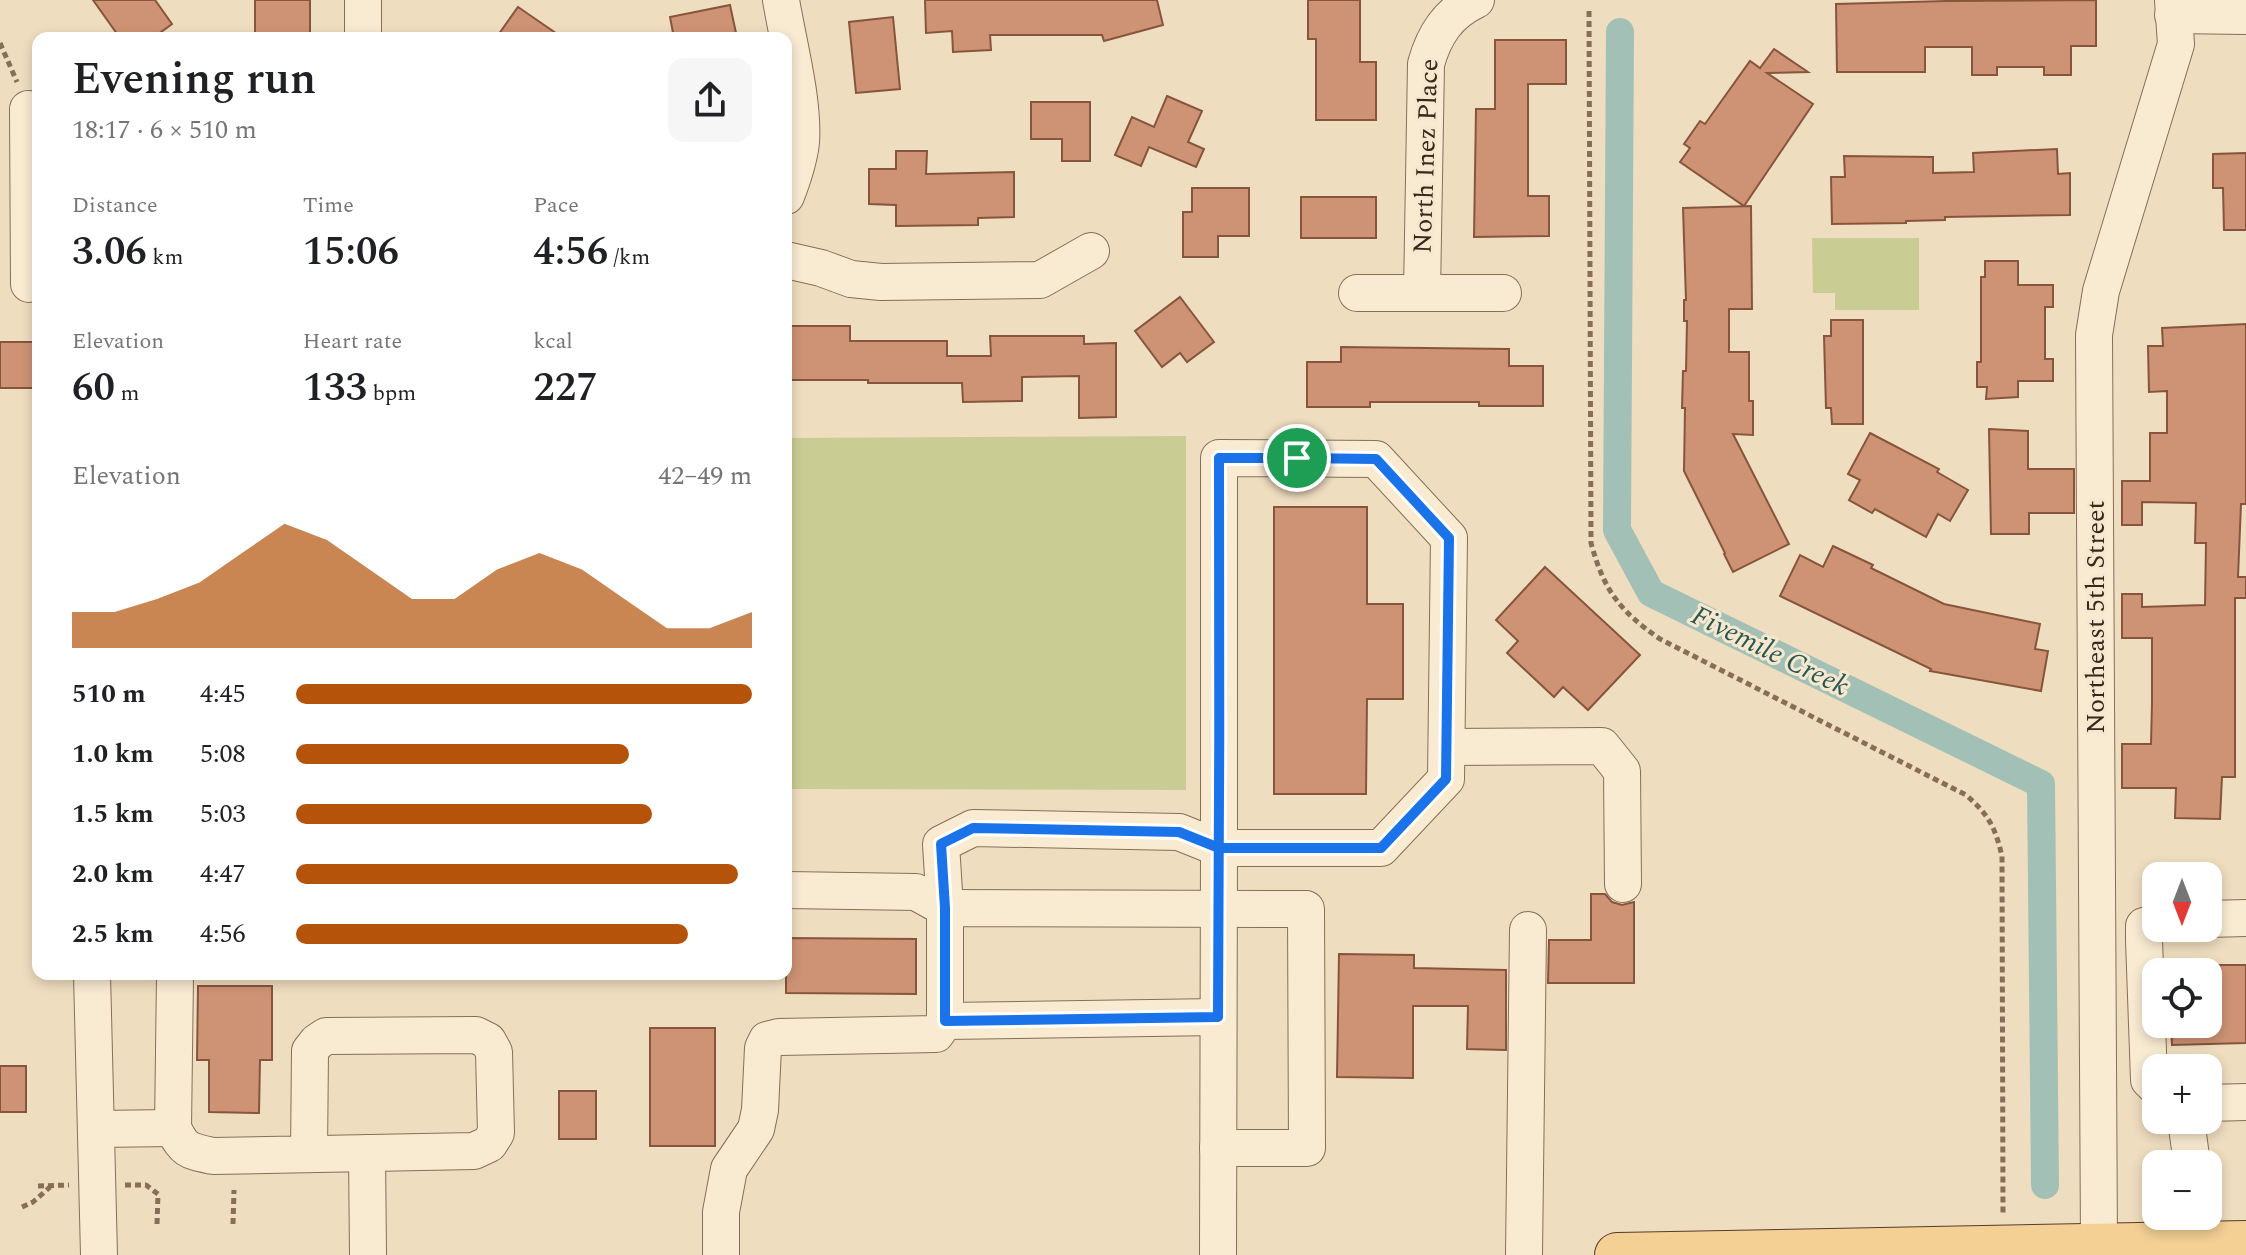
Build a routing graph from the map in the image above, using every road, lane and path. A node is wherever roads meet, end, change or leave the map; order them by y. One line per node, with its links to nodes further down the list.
1 (363, 0): 7 (street)
2 (781, 0): 8 (street)
3 (1476, 0): 17 (street, North Inez Place)
4 (2173, 8): 6 (street); 51 (street, Northeast 5th Street)
5 (1589, 11): 52 (path)
6 (2246, 16)
7 (363, 32)
8 (787, 32)
9 (0, 43): 11 (path)
10 (792, 63): 12 (street)
11 (28, 109): 15 (street)
12 (792, 180)
13 (1091, 251): 14 (street)
14 (792, 261)
15 (22, 284)
16 (1357, 293): 17 (street)
17 (1422, 293): 18 (street)
18 (1503, 293)
19 (1447, 747): 20 (street); 20 (street); 21 (street)
20 (1219, 848): 23 (street); 24 (street)
21 (1623, 884)
22 (792, 890): 23 (street)
23 (945, 908): 24 (street); 32 (street)
24 (1219, 910): 31 (street); 38 (street)
25 (2246, 918): 26 (street)
26 (2222, 919)
27 (1528, 930): 58 (street)
28 (2144, 942): 33 (street)
29 (92, 980): 37 (street)
30 (175, 980): 36 (street)
31 (1218, 1017): 32 (street); 38 (street)
32 (945, 1021): 56 (street)
33 (2148, 1054)
34 (2246, 1102): 35 (street)
35 (2222, 1103)
36 (173, 1128): 37 (street); 40 (street)
37 (96, 1129): 54 (street)
38 (1218, 1148): 57 (street)
39 (367, 1153): 40 (street); 40 (street); 55 (street)
40 (309, 1154)
41 (73, 1185): 44 (path)
42 (122, 1185): 48 (path)
43 (38, 1186): 44 (path)
44 (50, 1186): 46 (path)
45 (234, 1190): 47 (path)
46 (22, 1207)
47 (233, 1224)
48 (157, 1225)
49 (2199, 1230): 50 (main road); 51 (main road)
50 (2246, 1243)
51 (2099, 1246): 52 (main road)
52 (2003, 1248): 53 (main road)
53 (1700, 1254): 59 (main road)
54 (99, 1255)
55 (368, 1255)
56 (721, 1255)
57 (1218, 1255)
58 (1524, 1255)
59 (1617, 1255)

